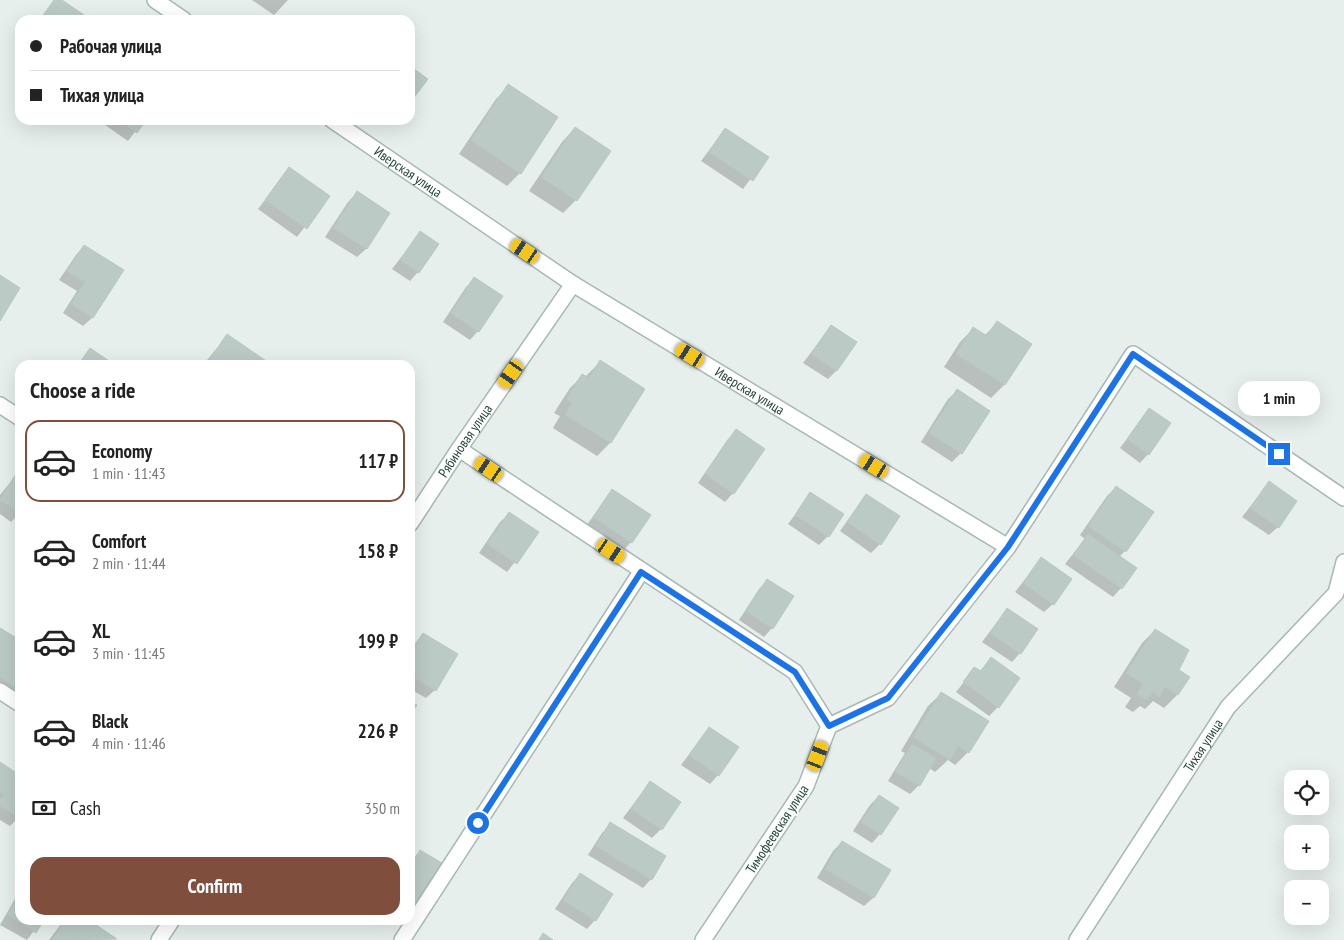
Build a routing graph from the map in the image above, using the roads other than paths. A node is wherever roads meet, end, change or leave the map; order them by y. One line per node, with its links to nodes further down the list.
1 (155, 0): 2 (street)
2 (177, 15)
3 (339, 125): 4 (street, Иверская улица)
4 (573, 284): 7 (street, Рябиновая улица); 10 (street, Иверская улица)
5 (0, 405): 6 (street)
6 (15, 415)
7 (459, 449): 9 (street, Рябиновая улица); 12 (street)
8 (1344, 498): 10 (street)
9 (415, 516)
10 (1008, 547): 15 (street)
11 (1344, 562): 22 (street, Тихая улица)
12 (641, 572): 15 (street); 16 (street)
13 (0, 691): 14 (street)
14 (15, 701)
15 (829, 726): 21 (street, Тимофеевская улица)
16 (415, 920)
17 (169, 925): 19 (street)
18 (412, 925): 20 (street)
19 (159, 940)
20 (402, 940)
21 (702, 940)
22 (1077, 940)

